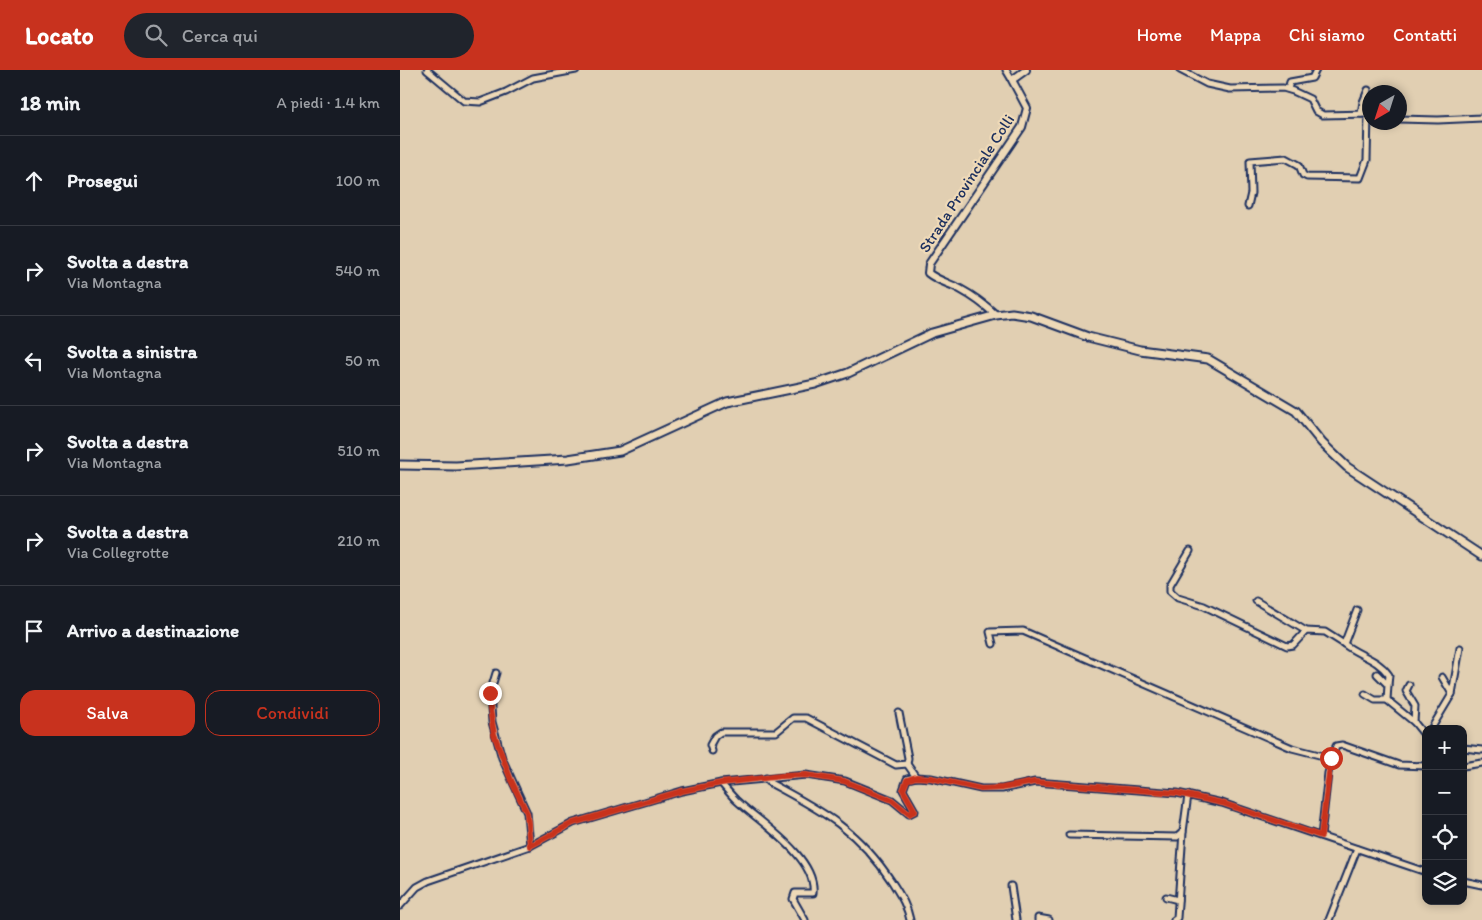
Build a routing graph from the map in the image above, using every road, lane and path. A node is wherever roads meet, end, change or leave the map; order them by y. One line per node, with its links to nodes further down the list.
1 (427, 70): 2 (street)
2 (576, 70)
3 (1006, 70): 7 (street)
4 (1026, 70): 7 (street)
5 (1180, 70): 8 (street)
6 (1316, 70): 8 (street)
7 (1012, 80): 15 (street, Strada Provinciale Colli)
8 (1288, 89): 10 (street)
9 (1362, 108): 10 (street)
10 (1361, 114)
11 (1482, 118): 12 (street)
12 (1407, 119)
13 (1368, 130): 14 (street)
14 (1248, 206)
15 (996, 314): 16 (main road); 18 (main road)
16 (400, 466)
17 (1190, 550): 21 (street)
18 (1482, 556)
19 (1256, 601): 21 (street)
20 (1357, 610): 23 (street)
21 (1306, 631): 23 (street)
22 (993, 644): 40 (street)
23 (1344, 644): 28 (street)
24 (1460, 648): 31 (street)
25 (496, 673): 54 (street)
26 (1377, 674): 28 (street)
27 (1442, 677): 31 (street)
28 (1388, 685): 32 (street)
29 (1409, 686): 34 (street)
30 (1364, 694): 32 (street)
31 (1452, 694): 35 (street)
32 (1386, 700): 34 (street)
33 (900, 712): 42 (street)
34 (1414, 722): 36 (street)
35 (1433, 725)
36 (1422, 732)
37 (1467, 748): 38 (street)
38 (1482, 750)
39 (712, 751): 42 (street)
40 (1331, 758): 44 (street); 53 (street)
41 (1482, 763): 43 (street)
42 (907, 764): 45 (street)
43 (1467, 765)
44 (1422, 766)
45 (916, 777): 48 (street); 49 (street)
46 (766, 778): 47 (street); 49 (street); 64 (street)
47 (721, 783): 54 (street); 63 (street)
48 (1188, 795): 51 (street); 53 (street)
49 (915, 811): 50 (street)
50 (920, 815)
51 (1182, 832): 52 (street); 61 (street)
52 (1069, 835)
53 (1321, 836): 55 (street)
54 (530, 846): 62 (street)
55 (1357, 849): 56 (street); 69 (street)
56 (1422, 871)
57 (1467, 882): 58 (street)
58 (1482, 884)
59 (1010, 886): 65 (street)
60 (1166, 897): 61 (street)
61 (1178, 900): 68 (street)
62 (400, 906)
63 (805, 920)
64 (910, 920)
65 (1016, 920)
66 (1038, 920): 67 (street)
67 (1049, 920)
68 (1174, 920)
69 (1329, 920)

